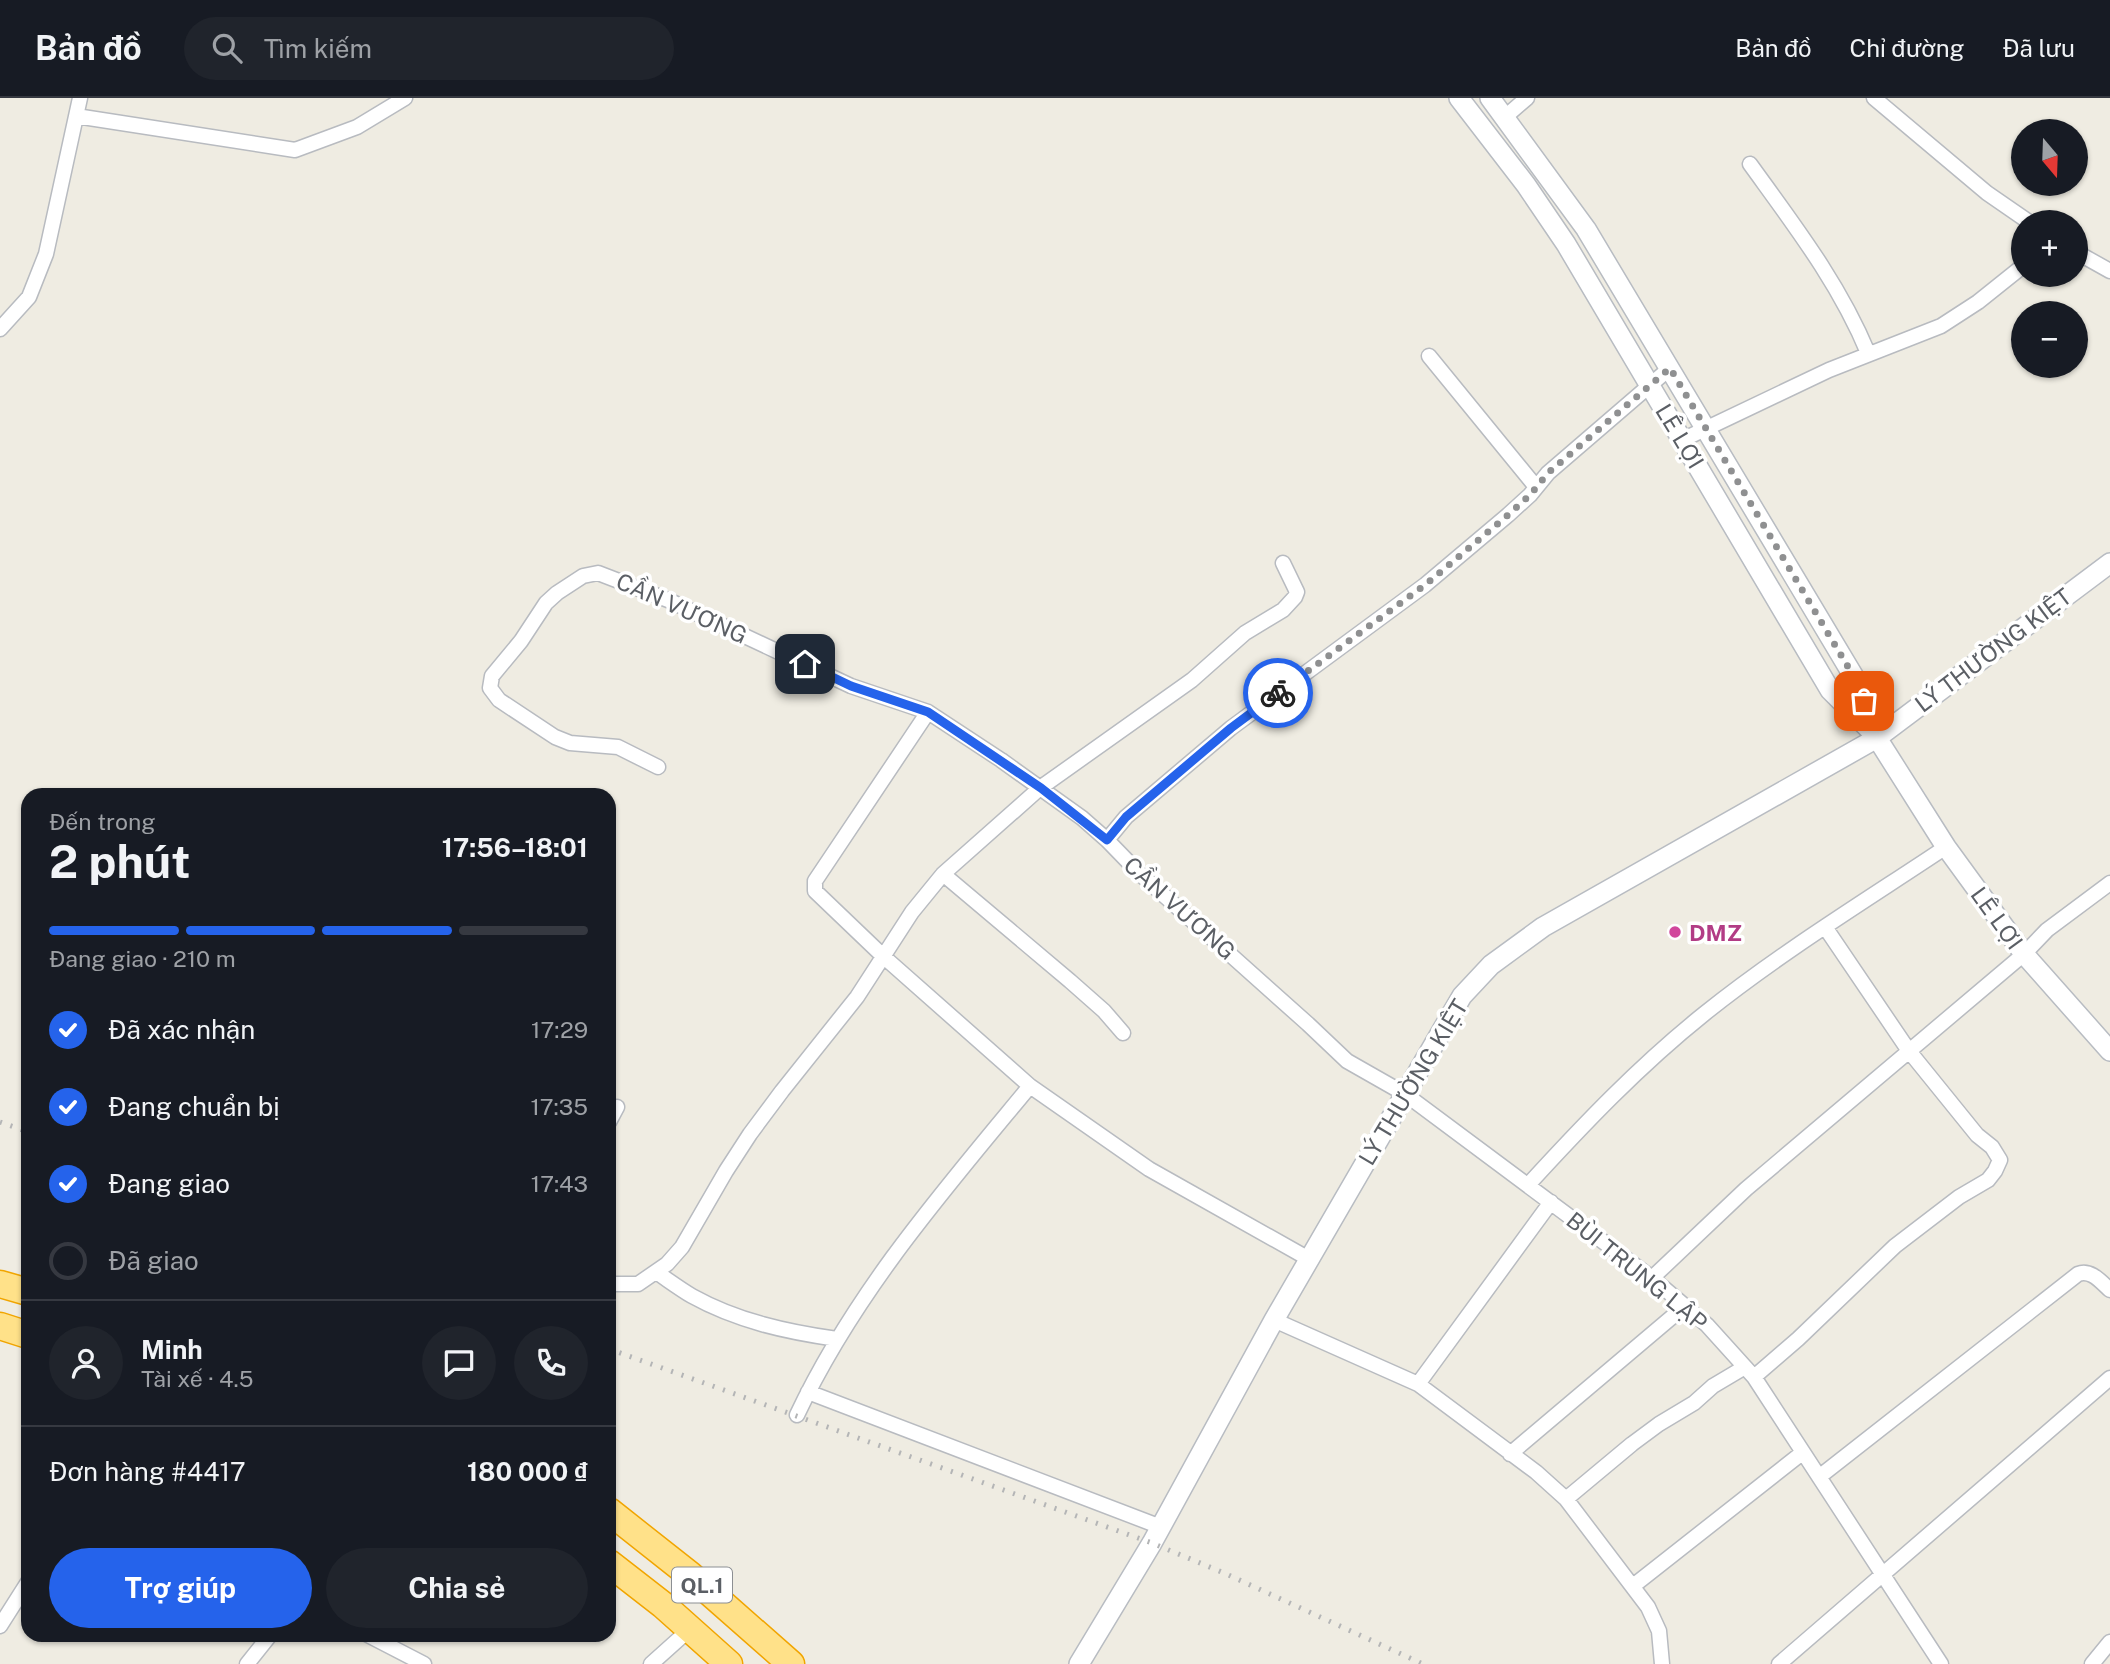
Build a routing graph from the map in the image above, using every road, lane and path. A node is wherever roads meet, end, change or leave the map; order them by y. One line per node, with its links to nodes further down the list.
1 (80, 98): 7 (street)
2 (405, 98): 7 (street)
3 (1459, 98): 12 (street, LÊ LỢI)
4 (1490, 98): 8 (street, LÊ LỢI)
5 (1527, 98): 8 (street)
6 (1874, 98): 10 (street)
7 (76, 116): 16 (street)
8 (1505, 117): 11 (street, LÊ LỢI)
9 (1750, 164): 17 (street)
10 (2012, 210)
11 (1586, 229): 12 (street); 19 (street, LÊ LỢI)
12 (1566, 244): 20 (street, LÊ LỢI)
13 (2088, 259): 14 (street)
14 (2110, 271)
15 (2011, 276): 17 (street)
16 (0, 329)
17 (1868, 353): 21 (street)
18 (1429, 356): 23 (street)
19 (1670, 368): 20 (street); 21 (street, LÊ LỢI)
20 (1650, 387): 22 (street, LÊ LỢI); 23 (street)
21 (1706, 430): 22 (street); 26 (street, LÊ LỢI)
22 (1682, 440): 27 (street, LÊ LỢI)
23 (1536, 487): 32 (street)
24 (1283, 563): 31 (street)
25 (2110, 563): 29 (street, LÝ THƯỜNG KIỆT)
26 (1796, 581): 27 (street); 29 (street, LÊ LỢI)
27 (1774, 594): 29 (street, LÊ LỢI)
28 (928, 712): 30 (street, CẦN VƯƠNG); 31 (street, CẦN VƯƠNG); 38 (street)
29 (1877, 737): 33 (street, LÊ LỢI); 43 (street, LÝ THƯỜNG KIỆT)
30 (658, 766)
31 (1041, 788): 32 (street, CẦN VƯƠNG); 34 (street)
32 (1107, 840): 43 (street, CẦN VƯƠNG)
33 (1946, 848): 36 (street); 37 (street, LÊ LỢI)
34 (943, 874): 38 (street); 39 (street)
35 (2110, 883): 37 (street)
36 (1825, 927): 40 (street); 44 (street)
37 (2024, 954): 40 (street); 41 (street, LÊ LỢI)
38 (884, 957): 42 (street); 47 (street)
39 (1123, 1033)
40 (1909, 1051): 48 (street); 58 (street)
41 (2110, 1051)
42 (1030, 1086): 46 (street); 57 (street)
43 (1405, 1094): 44 (street, BÙI TRUNG LẬP); 46 (street, LÝ THƯỜNG KIỆT)
44 (1528, 1185): 45 (street, BÙI TRUNG LẬP)
45 (1551, 1202): 48 (street, BÙI TRUNG LẬP); 60 (street)
46 (1309, 1259): 54 (street, LÝ THƯỜNG KIỆT)
47 (656, 1272): 50 (street); 57 (street)
48 (1652, 1278): 53 (street, BÙI TRUNG LẬP)
49 (0, 1284): 51 (highway)
50 (616, 1284)
51 (21, 1290)
52 (2110, 1290): 65 (street)
53 (1685, 1306): 58 (street, BÙI TRUNG LẬP); 64 (street)
54 (1274, 1320): 60 (street); 68 (street, LÝ THƯỜNG KIỆT)
55 (0, 1326): 56 (highway)
56 (21, 1333)
57 (838, 1339): 61 (street)
58 (1750, 1372): 63 (street, BÙI TRUNG LẬP); 66 (street)
59 (2110, 1378): 70 (street)
60 (1418, 1384): 64 (street)
61 (808, 1392): 62 (street); 68 (street)
62 (797, 1415)
63 (1802, 1452): 65 (street, BÙI TRUNG LẬP); 71 (street)
64 (1510, 1454): 66 (street)
65 (1819, 1478): 70 (street, BÙI TRUNG LẬP)
66 (1566, 1499): 71 (street)
67 (616, 1516): 83 (highway, QL.1)
68 (1161, 1527): 84 (street, LÝ THƯỜNG KIỆT)
69 (616, 1569): 74 (highway, QL.1)
70 (1883, 1574): 86 (street); 87 (street, BÙI TRUNG LẬP)
71 (1633, 1586): 85 (street)
72 (21, 1593): 73 (street)
73 (0, 1626)
74 (690, 1629): 81 (street); 82 (highway, QL.1)
75 (265, 1642): 79 (street)
76 (381, 1642): 80 (street)
77 (2110, 1642): 78 (street)
78 (2096, 1663)
79 (247, 1664)
80 (424, 1664)
81 (651, 1664)
82 (729, 1664)
83 (791, 1664)
84 (1079, 1664)
85 (1662, 1664)
86 (1779, 1664)
87 (1941, 1664)

